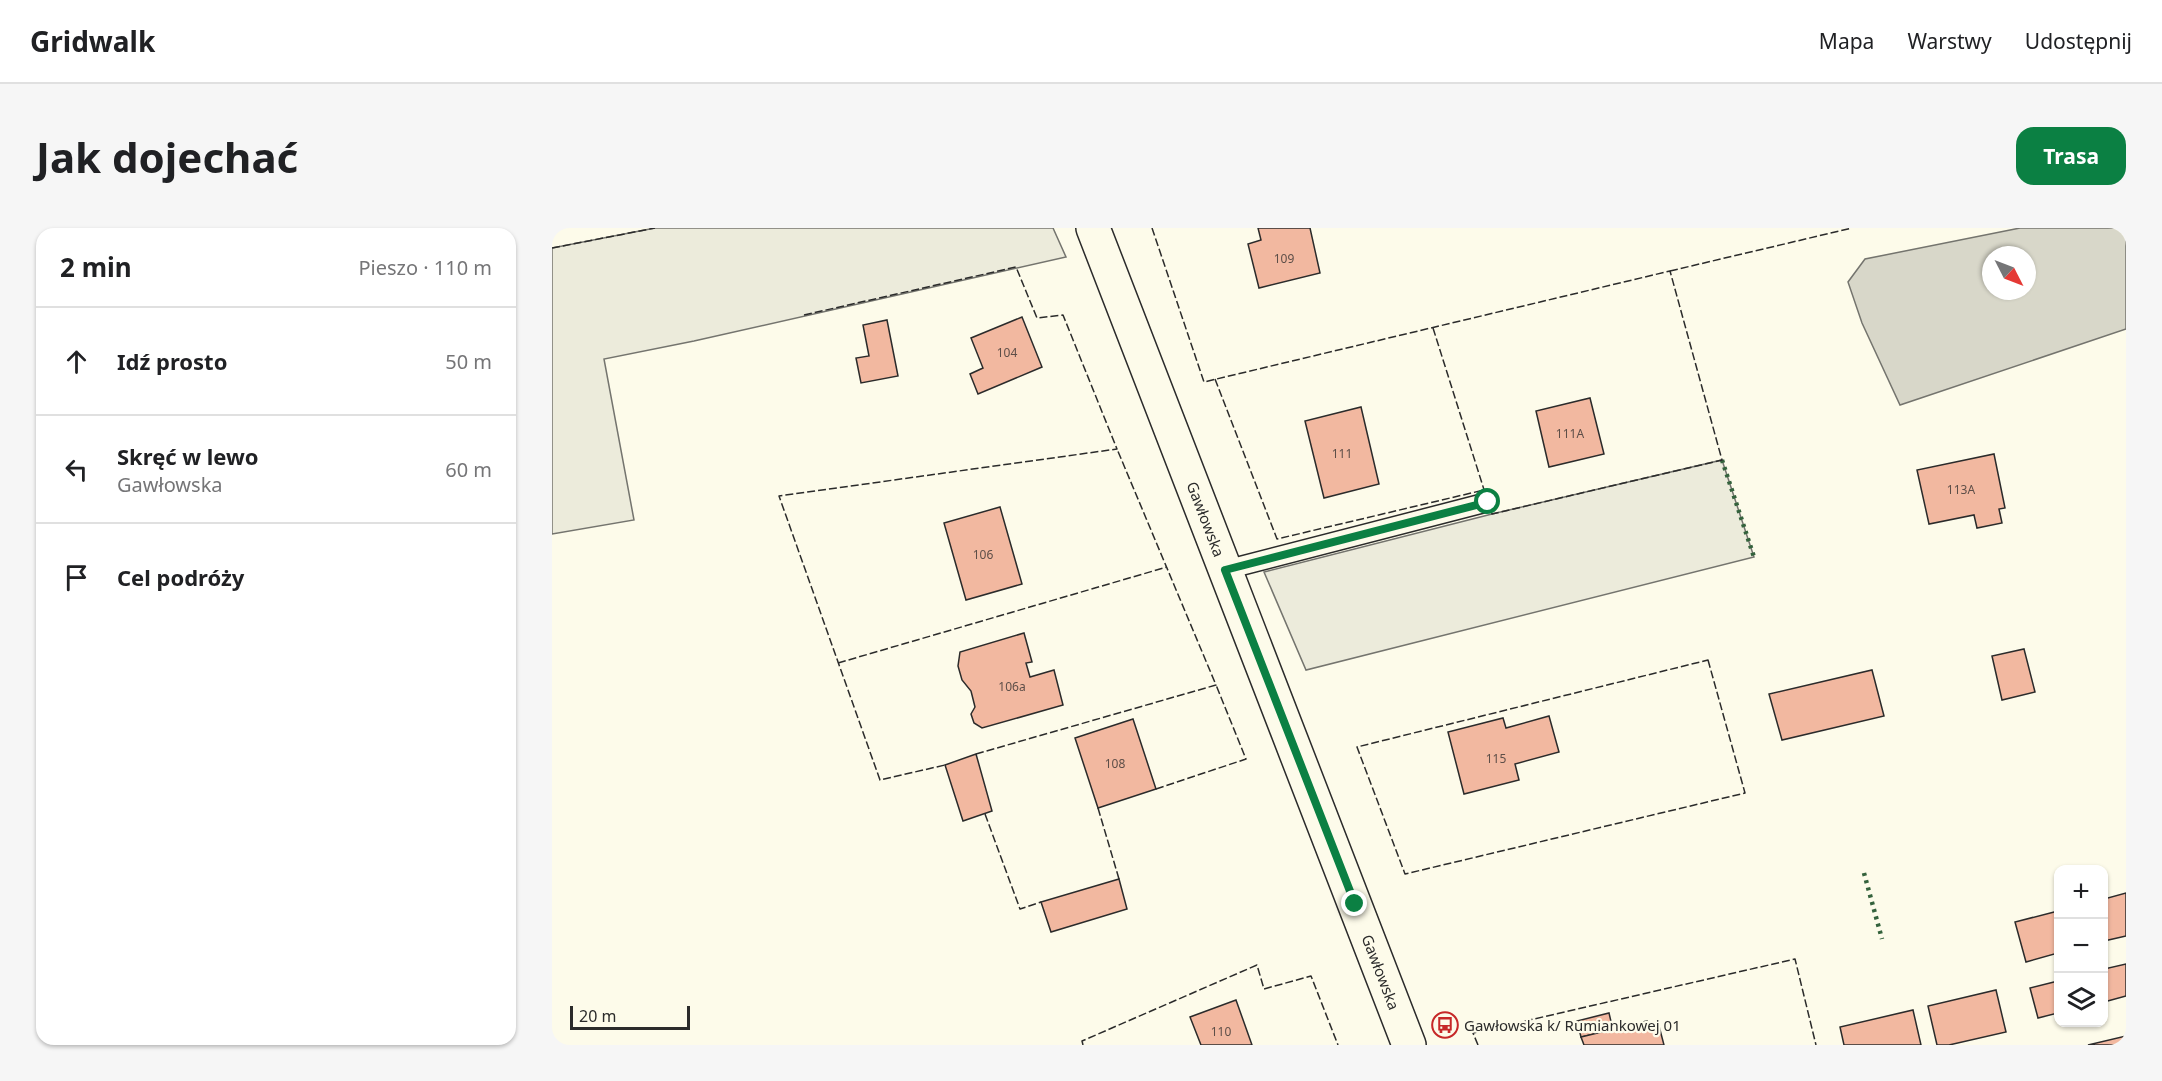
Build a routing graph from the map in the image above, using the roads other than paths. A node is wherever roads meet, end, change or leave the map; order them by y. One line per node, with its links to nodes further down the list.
1 (1093, 228): 3 (street, Gawłowska)
2 (1488, 502): 3 (lane)
3 (1225, 570): 4 (street, Gawłowska)
4 (1408, 1045)

